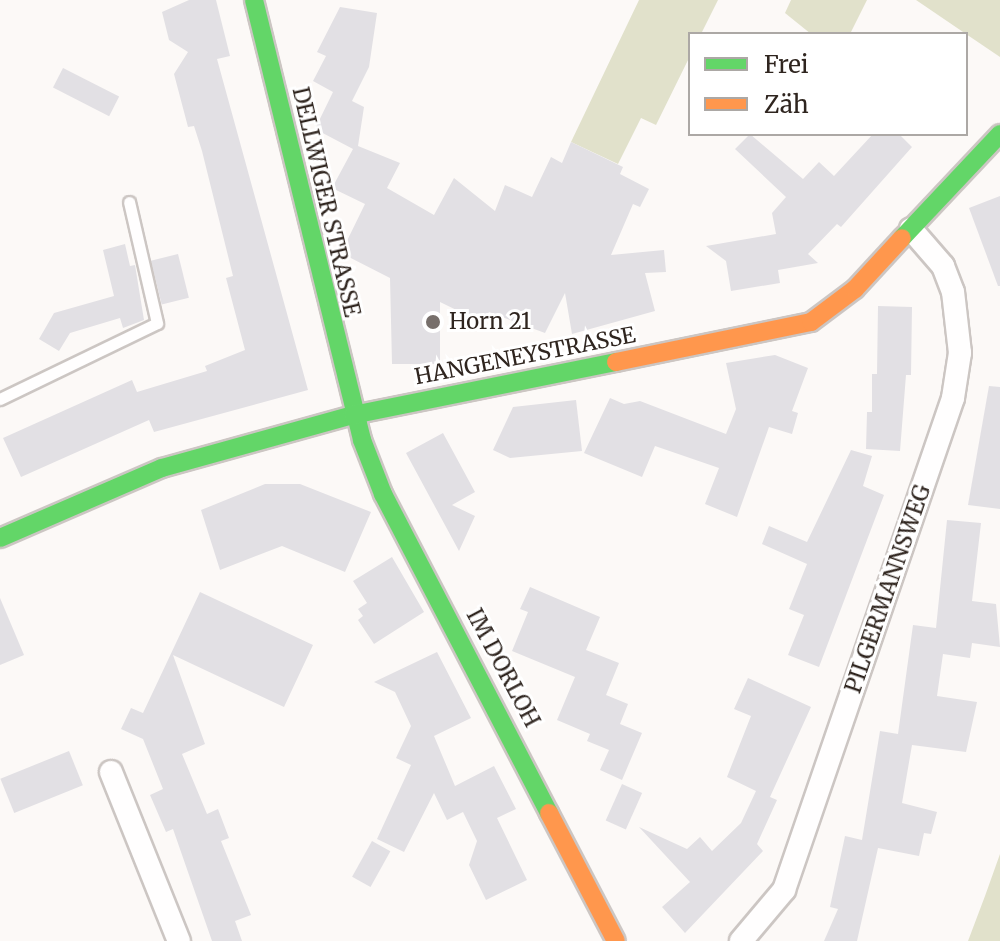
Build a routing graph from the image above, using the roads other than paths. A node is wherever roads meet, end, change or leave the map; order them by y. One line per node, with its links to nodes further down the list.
1 (254, 0): 6 (street, DELLWIGER STRASSE)
2 (1000, 134): 4 (street, HANGENEYSTRASSE)
3 (129, 202): 5 (lane)
4 (911, 229): 6 (street, HANGENEYSTRASSE); 11 (street, PILGERMANNSWEG)
5 (0, 399)
6 (353, 415): 7 (street, HANGENEYSTRASSE); 10 (street, IM DORLOH)
7 (1, 534)
8 (111, 772): 9 (street)
9 (179, 941)
10 (616, 941)
11 (741, 941)

